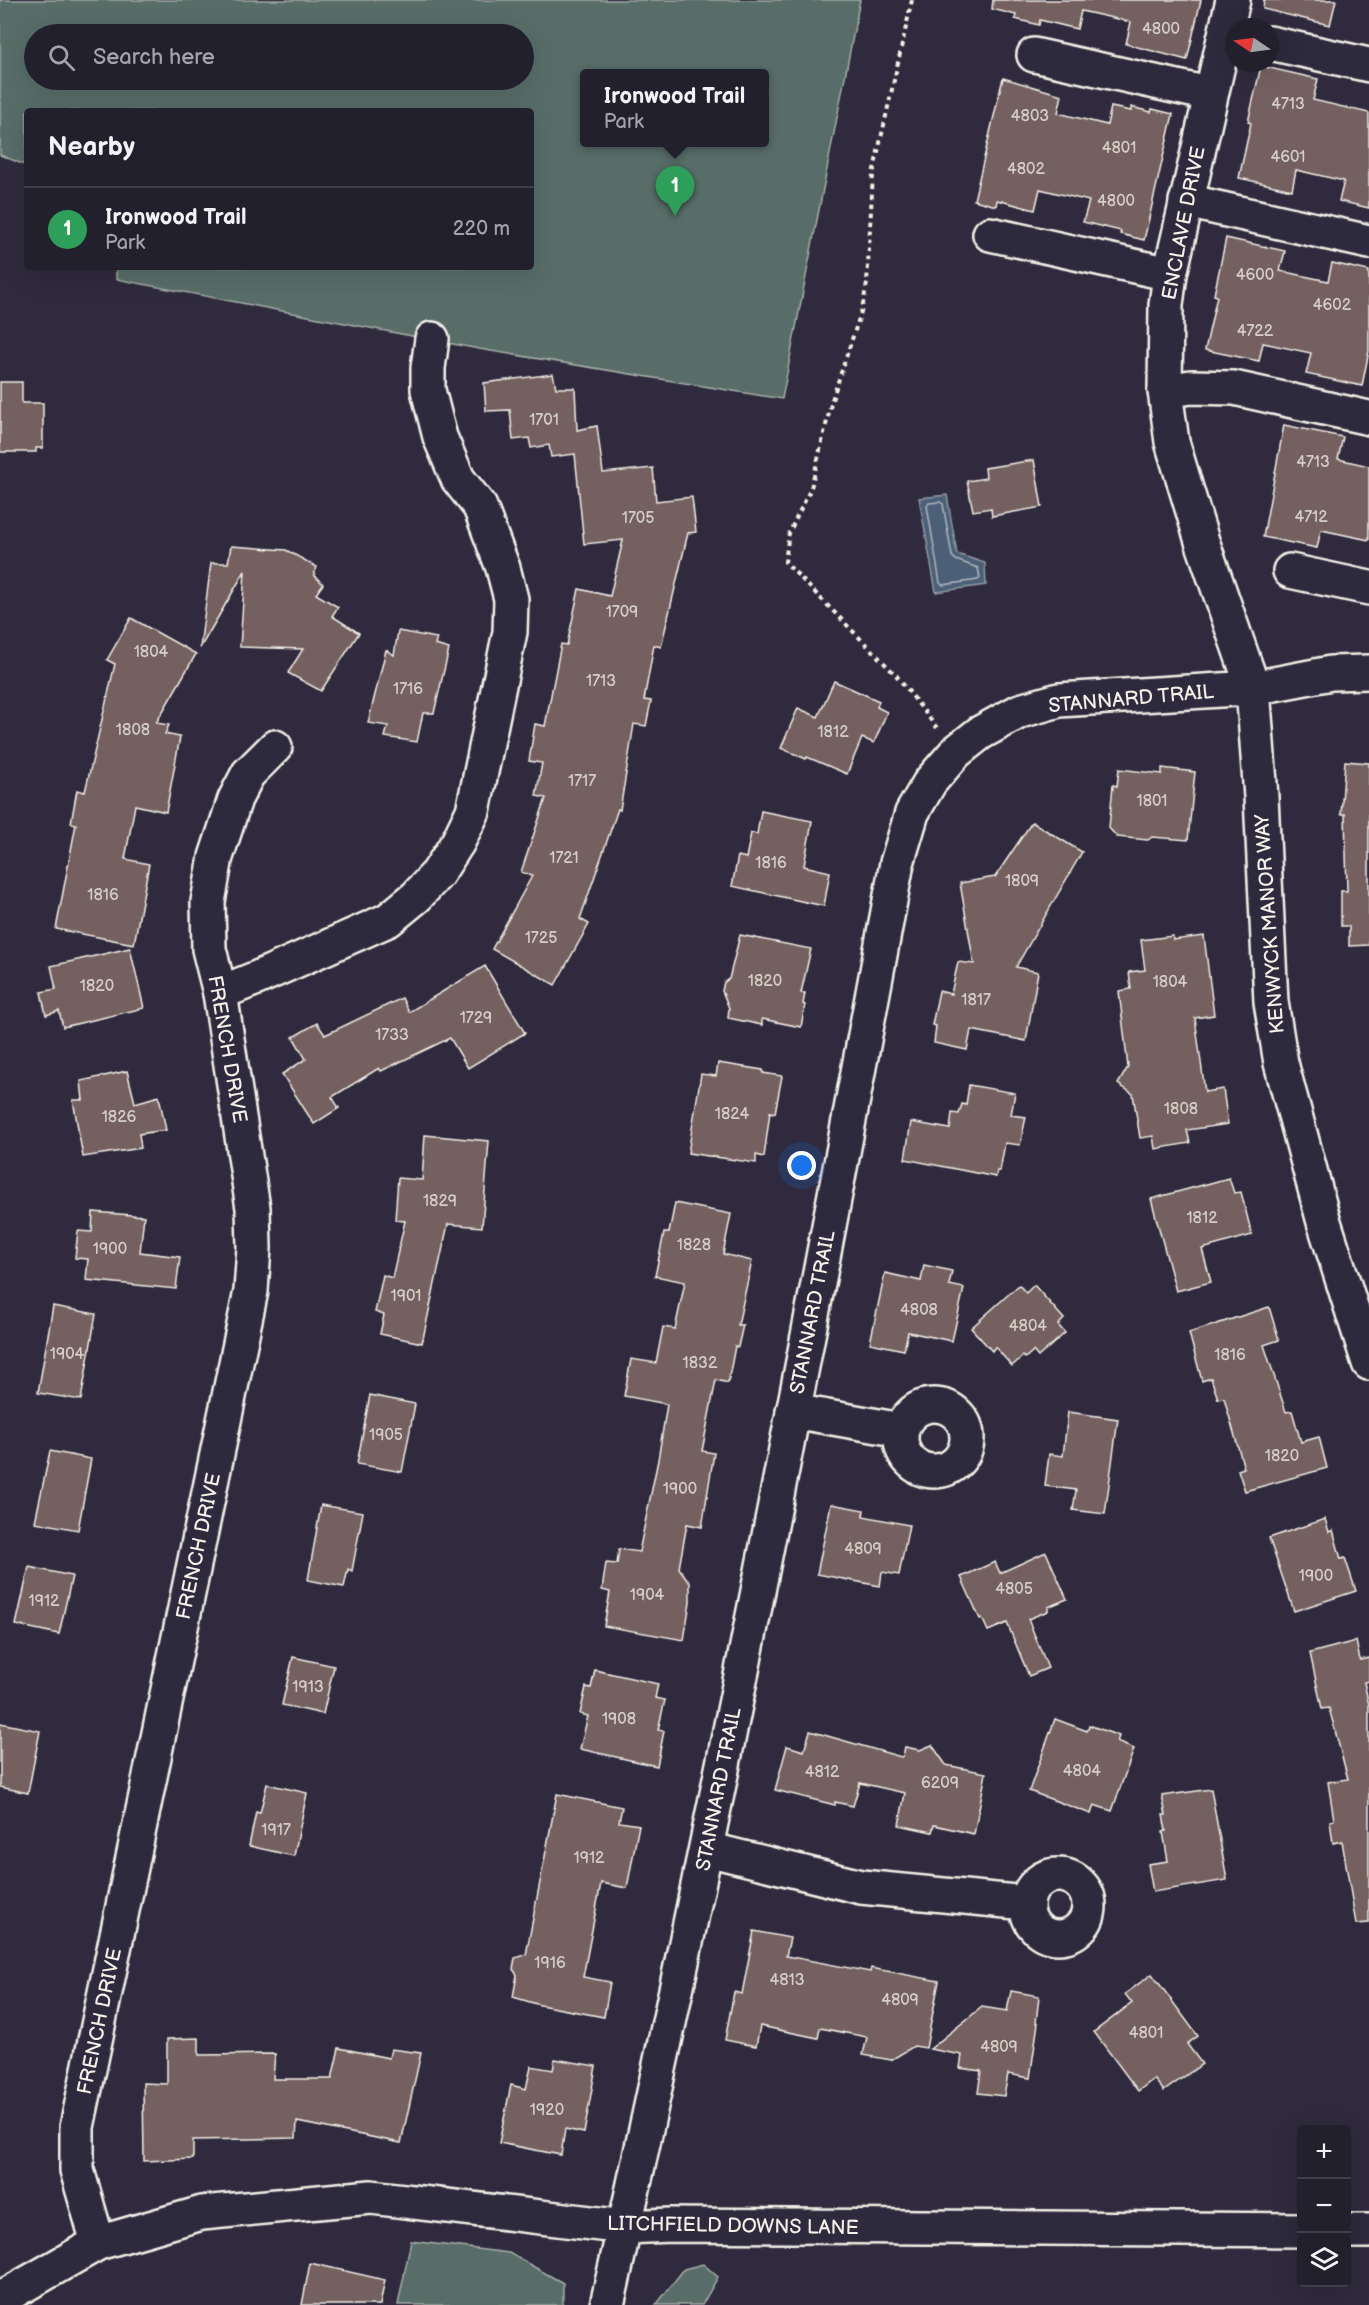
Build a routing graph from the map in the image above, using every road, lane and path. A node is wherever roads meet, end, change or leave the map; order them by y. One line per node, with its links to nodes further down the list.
1 (912, 0): 21 (path)
2 (1233, 0): 3 (street, ENCLAVE DRIVE)
3 (1231, 18)
4 (1279, 46): 7 (street)
5 (1225, 49): 8 (street, ENCLAVE DRIVE)
6 (1034, 55): 8 (street)
7 (1369, 65)
8 (1209, 94): 9 (street, ENCLAVE DRIVE)
9 (1186, 201): 11 (street); 12 (street, ENCLAVE DRIVE)
10 (990, 234): 12 (street)
11 (1369, 242)
12 (1170, 274): 14 (street, ENCLAVE DRIVE)
13 (432, 339): 22 (street)
14 (1165, 391): 15 (street); 19 (street, ENCLAVE DRIVE)
15 (1369, 418)
16 (1290, 571): 17 (street)
17 (1369, 588)
18 (1369, 672): 19 (street, STANNARD TRAIL)
19 (1253, 688): 21 (street, STANNARD TRAIL); 23 (street, KENWYCK MANOR WAY)
20 (275, 747): 22 (street, FRENCH DRIVE)
21 (957, 752): 24 (street, STANNARD TRAIL)
22 (220, 993): 32 (street, FRENCH DRIVE)
23 (1369, 1363)
24 (793, 1411): 25 (street); 26 (street, STANNARD TRAIL)
25 (901, 1430)
26 (707, 1849): 27 (street); 28 (street, STANNARD TRAIL)
27 (1027, 1903)
28 (625, 2227): 29 (street, LITCHFIELD DOWNS LANE); 32 (street, LITCHFIELD DOWNS LANE); 34 (street, STANNARD TRAIL)
29 (1297, 2230)
30 (1351, 2230): 31 (street)
31 (1369, 2231)
32 (98, 2243): 33 (street)
33 (0, 2299)
34 (607, 2305)

